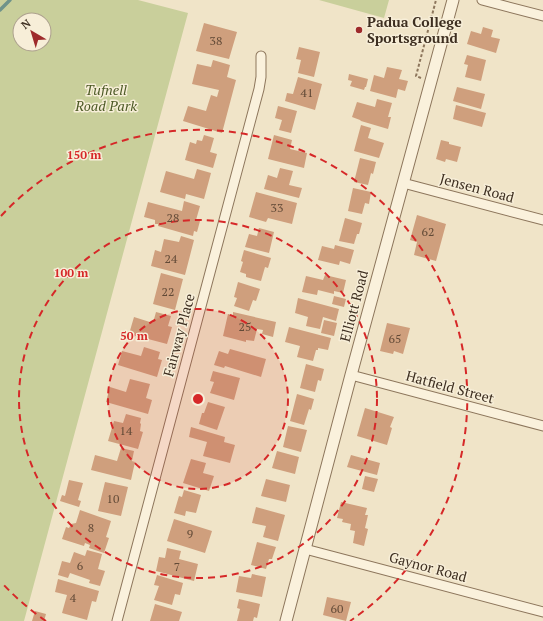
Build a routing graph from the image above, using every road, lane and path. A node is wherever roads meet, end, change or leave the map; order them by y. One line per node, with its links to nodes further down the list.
1 (436, 0): 6 (path)
2 (453, 0): 6 (street, Elliott Road)
3 (482, 0): 4 (street)
4 (543, 16)
5 (261, 56): 13 (street, Fairway Place)
6 (431, 80): 7 (street, Elliott Road)
7 (403, 183): 8 (street, Jensen Road); 9 (street, Elliott Road)
8 (543, 220)
9 (351, 375): 10 (street, Hatfield Street); 11 (street, Elliott Road)
10 (543, 426)
11 (305, 549): 12 (street, Gaynor Road); 14 (street, Elliott Road)
12 (543, 612)
13 (117, 621)
14 (286, 621)

